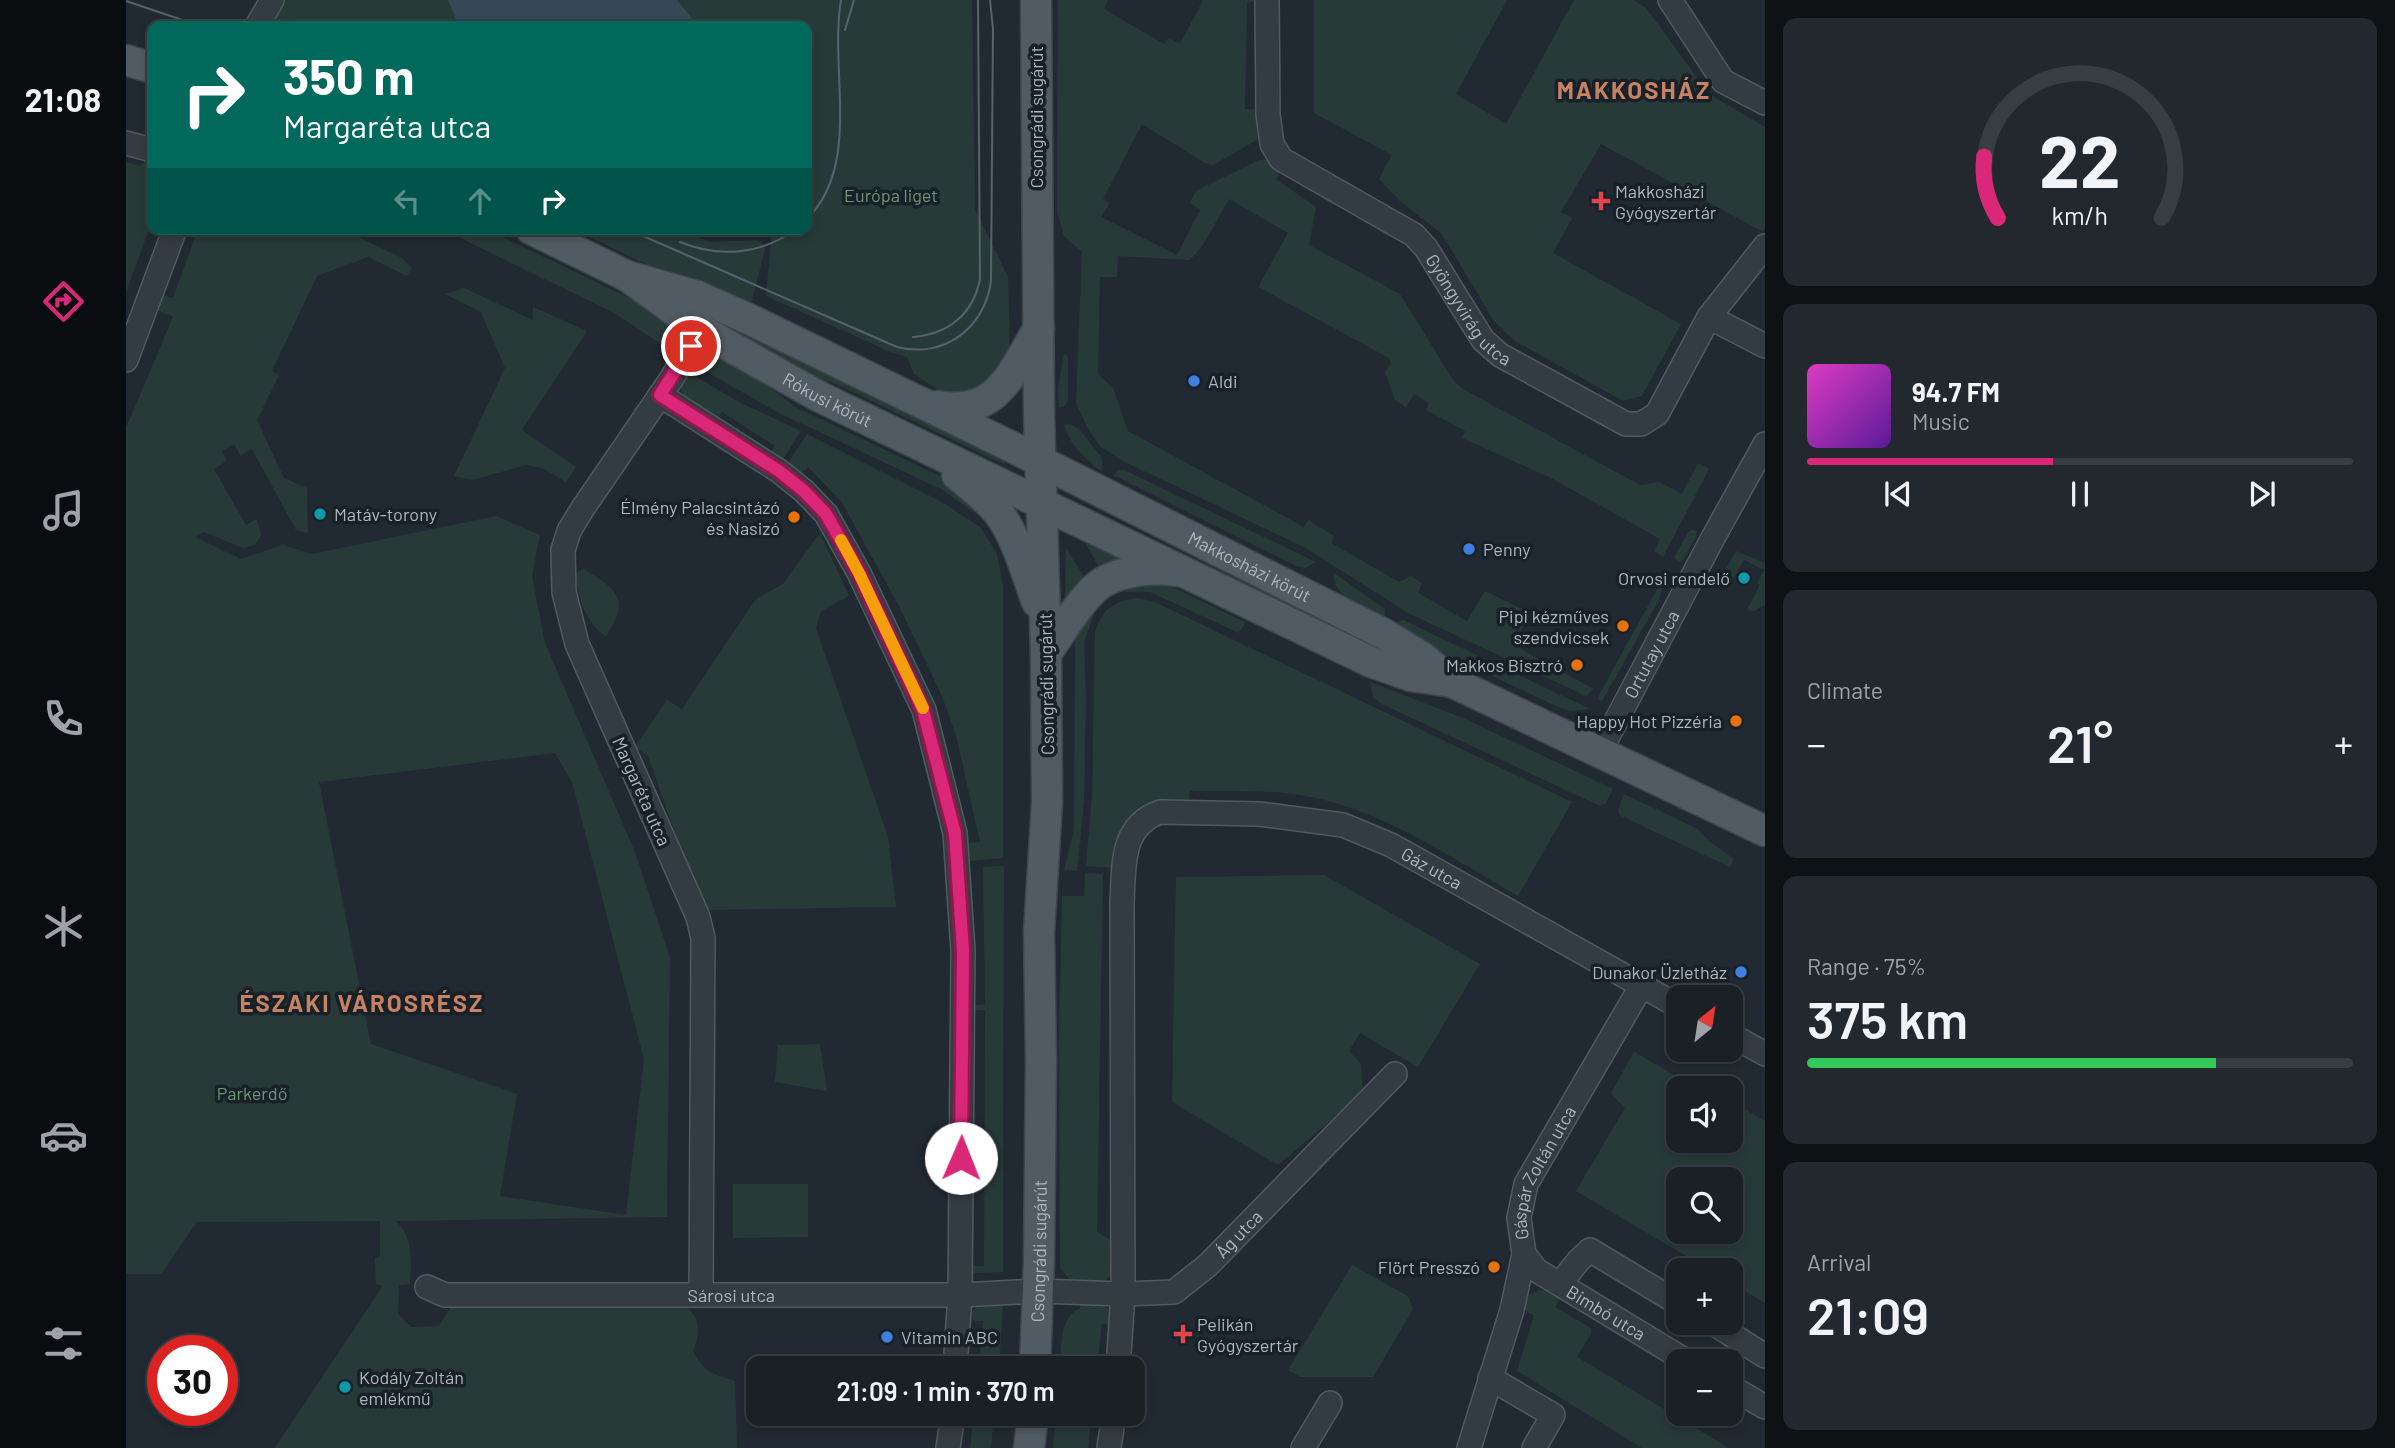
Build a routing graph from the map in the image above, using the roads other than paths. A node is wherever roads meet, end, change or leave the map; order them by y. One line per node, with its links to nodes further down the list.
1 (1036, 0): 16 (main road, Csongrádi sugárút)
2 (1267, 0): 15 (street, Gyöngyvirág utca)
3 (1670, 0): 6 (street)
4 (126, 60): 5 (main road)
5 (147, 66)
6 (1765, 103)
7 (126, 143): 8 (street)
8 (147, 149)
9 (173, 235): 19 (street)
10 (543, 235): 12 (main road, Rókusi körút)
11 (1765, 246): 15 (street, Gyöngyvirág utca)
12 (626, 276): 13 (main road, Rókusi körút); 17 (main road, Rókusi körút)
13 (696, 296): 14 (main road, Rókusi körút); 17 (main road)
14 (742, 316): 17 (main road); 21 (main road, Rókusi körút)
15 (1709, 317): 18 (street)
16 (1039, 328): 21 (main road); 24 (main road, Csongrádi sugárút)
17 (701, 330): 20 (street, Margaréta utca); 22 (main road, Rókusi körút)
18 (1765, 346)
19 (126, 359)
20 (660, 395): 41 (street, Margaréta utca); 42 (street)
21 (922, 403): 24 (main road, Rókusi körút)
22 (917, 444): 25 (main road, Rókusi körút); 27 (main road)
23 (1765, 444): 29 (street, Ortutay utca)
24 (1041, 461): 25 (main road, Csongrádi sugárút); 28 (main road, Makkosházi körút)
25 (1041, 504): 26 (main road, Makkosházi körút); 27 (main road, Csongrádi sugárút)
26 (1185, 573): 27 (main road); 28 (main road, Makkosházi körút)
27 (1046, 640): 39 (main road, Csongrádi sugárút)
28 (1452, 682): 29 (main road, Makkosházi körút)
29 (1600, 753): 30 (main road, Makkosházi körút)
30 (1765, 831)
31 (1642, 985): 32 (street, Gáz utca); 36 (street, Gáspár Zoltán utca); 40 (street, Gáz utca)
32 (1666, 999)
33 (1743, 1042): 34 (street)
34 (1765, 1054)
35 (1395, 1074): 40 (street, Ág utca)
36 (1524, 1254): 37 (street, Bimbó utca); 50 (street, Gáspár Zoltán utca)
37 (1560, 1284): 43 (street, Bimbó utca); 45 (street, Bimbó utca)
38 (427, 1287): 41 (street, Sárosi utca)
39 (1038, 1291): 40 (street, Ág utca); 42 (street, Sárosi utca); 47 (main road, Csongrádi sugárút)
40 (1123, 1294): 48 (street)
41 (701, 1295): 42 (street, Sárosi utca)
42 (960, 1295): 46 (street)
43 (1666, 1296)
44 (1732, 1335): 49 (street)
45 (1668, 1349)
46 (957, 1356)
47 (1035, 1356)
48 (1119, 1356)
49 (1765, 1356)
50 (1490, 1378): 61 (street, Gáspár Zoltán utca); 62 (street)
51 (1743, 1394): 53 (street)
52 (1331, 1403): 60 (street)
53 (1765, 1407)
54 (951, 1426): 57 (street)
55 (1032, 1426): 58 (main road)
56 (1112, 1426): 59 (street)
57 (948, 1448)
58 (1029, 1448)
59 (1109, 1448)
60 (1303, 1448)
61 (1469, 1448)
62 (1534, 1448)

